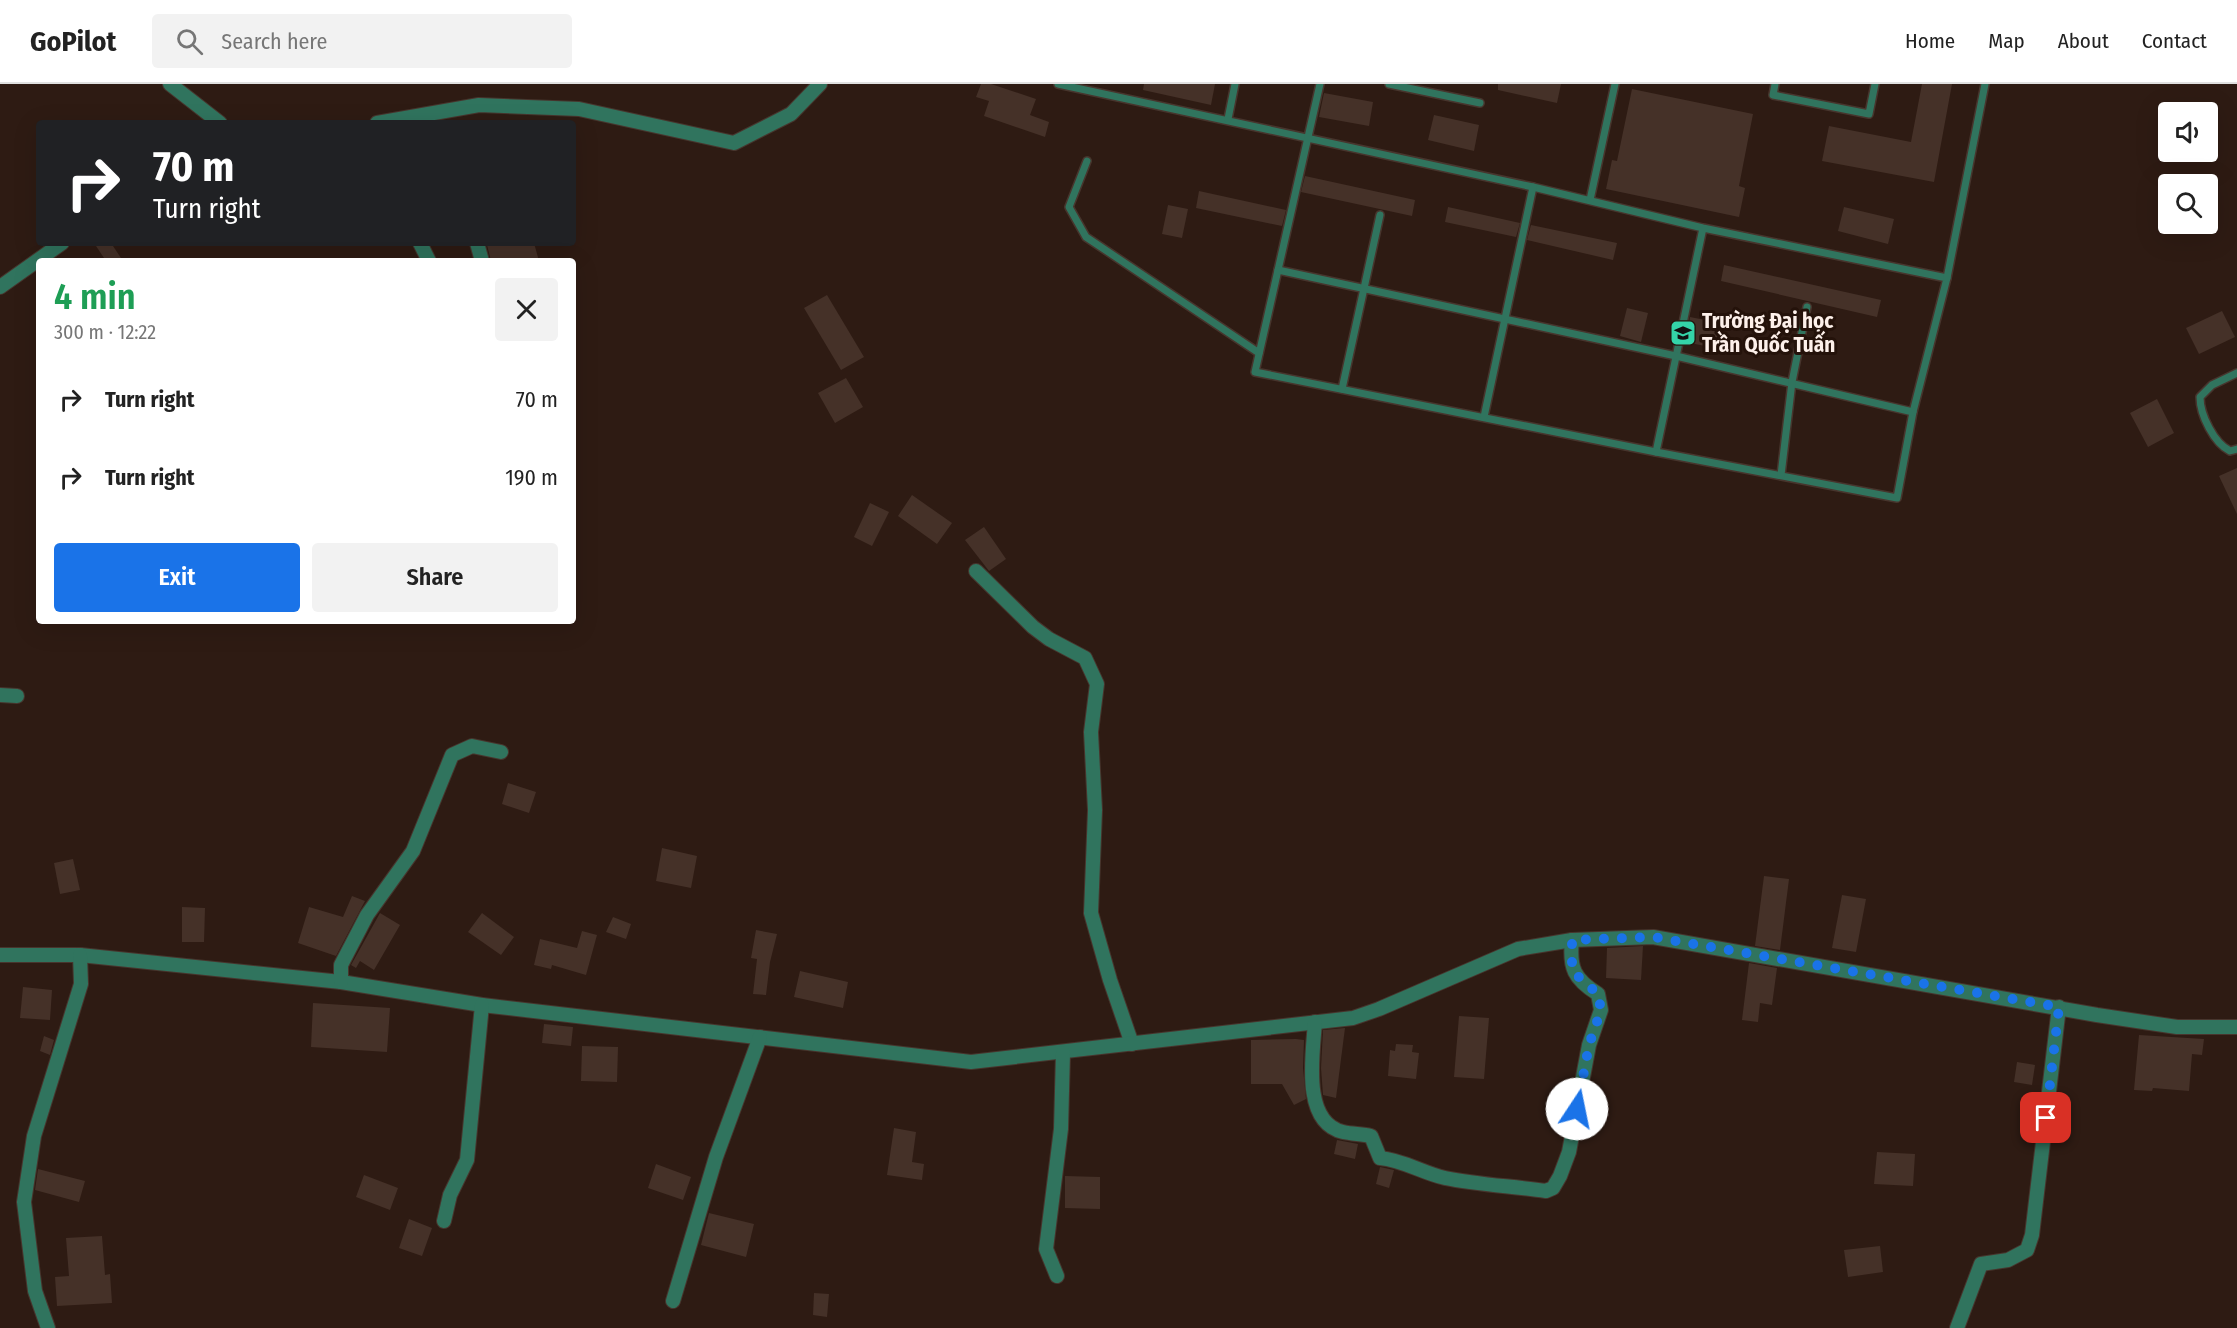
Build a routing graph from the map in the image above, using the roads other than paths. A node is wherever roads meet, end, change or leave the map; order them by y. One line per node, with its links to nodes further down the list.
1 (170, 84): 14 (street)
2 (820, 84): 12 (street)
3 (1059, 84): 13 (lane)
4 (1235, 84): 13 (lane)
5 (1320, 84): 16 (lane)
6 (1389, 84): 11 (lane)
7 (1616, 84): 19 (lane)
8 (1775, 84): 9 (lane)
9 (1875, 84)
10 (1985, 84): 26 (lane)
11 (1480, 103)
12 (446, 117): 15 (street)
13 (1228, 119): 16 (lane)
14 (216, 120)
15 (412, 120)
16 (1308, 139): 18 (lane); 25 (lane)
17 (1087, 161): 31 (lane)
18 (1533, 187): 19 (lane); 30 (lane)
19 (1590, 200): 21 (lane)
20 (1380, 215): 28 (lane)
21 (1703, 228): 26 (lane); 32 (lane)
22 (58, 246): 23 (street)
23 (41, 258)
24 (36, 261): 27 (street)
25 (1278, 270): 28 (lane); 31 (lane)
26 (1947, 278): 36 (lane)
27 (0, 287)
28 (1365, 290): 30 (lane); 35 (lane)
29 (1807, 307): 34 (lane)
30 (1504, 319): 32 (lane); 37 (lane)
31 (1259, 353): 35 (lane)
32 (1676, 356): 34 (lane); 39 (lane)
33 (2237, 373): 38 (lane)
34 (1792, 382): 36 (lane); 40 (lane)
35 (1342, 388): 37 (lane)
36 (1913, 412): 40 (lane)
37 (1484, 417): 39 (lane)
38 (2237, 449)
39 (1656, 452): 40 (lane)
40 (1781, 475)
41 (976, 571): 54 (street)
42 (0, 695): 43 (street)
43 (17, 696)
44 (501, 752): 48 (street)
45 (1572, 940): 50 (street); 51 (street); 51 (street)
46 (0, 955): 47 (street)
47 (80, 955): 48 (street); 59 (street)
48 (341, 982): 49 (street)
49 (482, 1005): 53 (street); 56 (street)
50 (2059, 1007): 52 (street); 60 (street)
51 (1315, 1022): 54 (street)
52 (2237, 1027)
53 (760, 1037): 55 (street); 58 (street)
54 (1132, 1044): 55 (street)
55 (1063, 1053): 57 (street)
56 (444, 1221)
57 (1057, 1276)
58 (673, 1301)
59 (48, 1328)
60 (1957, 1328)

